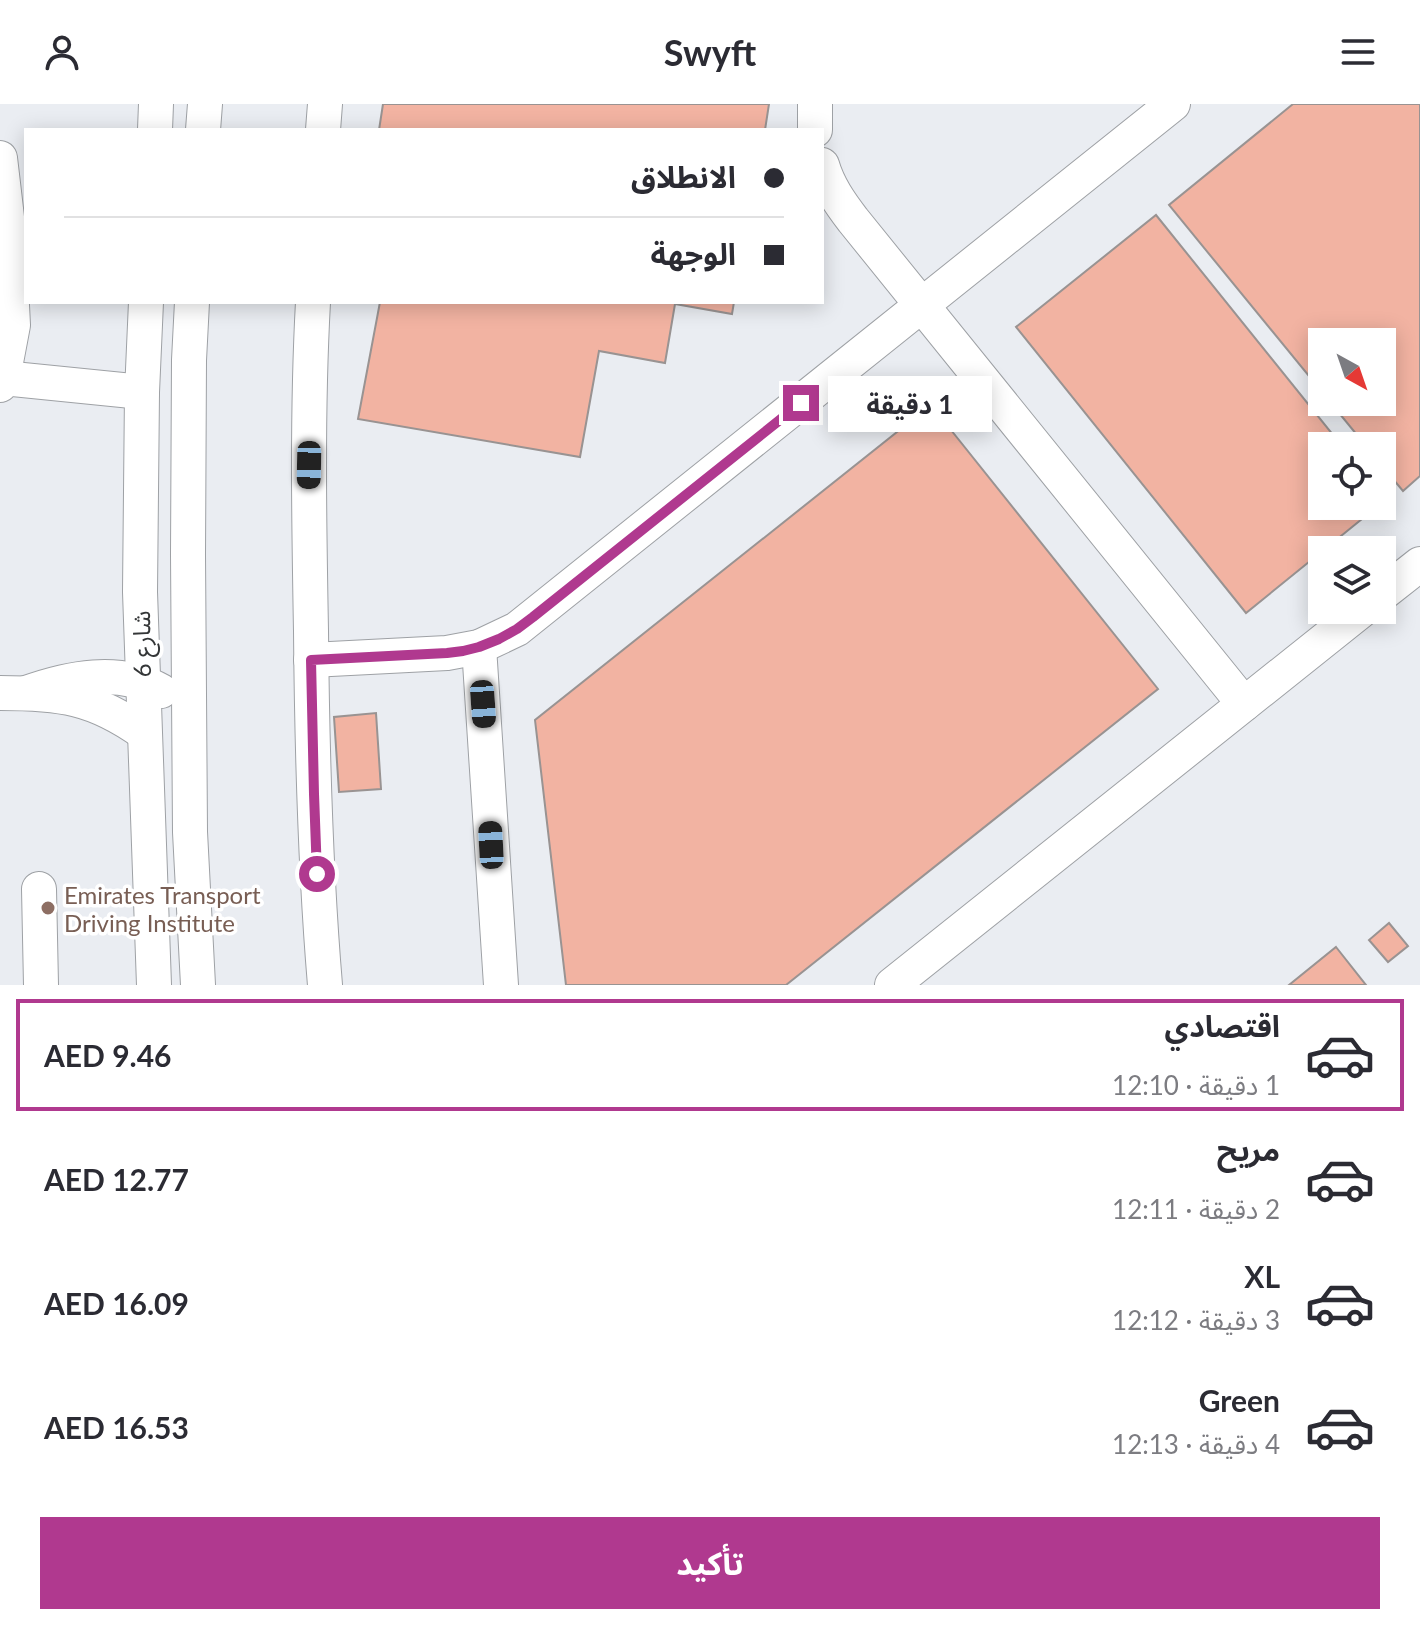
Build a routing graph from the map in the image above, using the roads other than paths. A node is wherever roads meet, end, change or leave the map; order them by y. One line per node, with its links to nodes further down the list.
1 (156, 104): 6 (street)
2 (205, 104): 7 (street)
3 (325, 104): 8 (street)
4 (815, 104): 9 (street)
5 (1173, 104): 16 (street)
6 (155, 128)
7 (203, 128)
8 (323, 128)
9 (815, 128)
10 (0, 158): 12 (street)
11 (824, 172): 16 (street)
12 (17, 227): 17 (street)
13 (146, 304): 18 (street, شارع 6)
14 (192, 304): 27 (street, شارع 6)
15 (313, 304): 23 (street)
16 (923, 305): 22 (street); 26 (street)
17 (2, 381): 18 (street)
18 (142, 392): 24 (street, شارع 6)
19 (1420, 564): 20 (street)
20 (1396, 583)
21 (1344, 624): 26 (street)
22 (479, 647): 23 (street); 34 (street)
23 (311, 660): 33 (street)
24 (142, 682): 25 (street); 27 (street); 28 (street, شارع 6)
25 (13, 693): 28 (street)
26 (1244, 704): 35 (street)
27 (189, 716): 32 (street, شارع 6)
28 (144, 733): 31 (street, شارع 6)
29 (39, 889): 30 (street)
30 (41, 985)
31 (154, 985)
32 (198, 985)
33 (325, 985)
34 (501, 985)
35 (892, 985)

